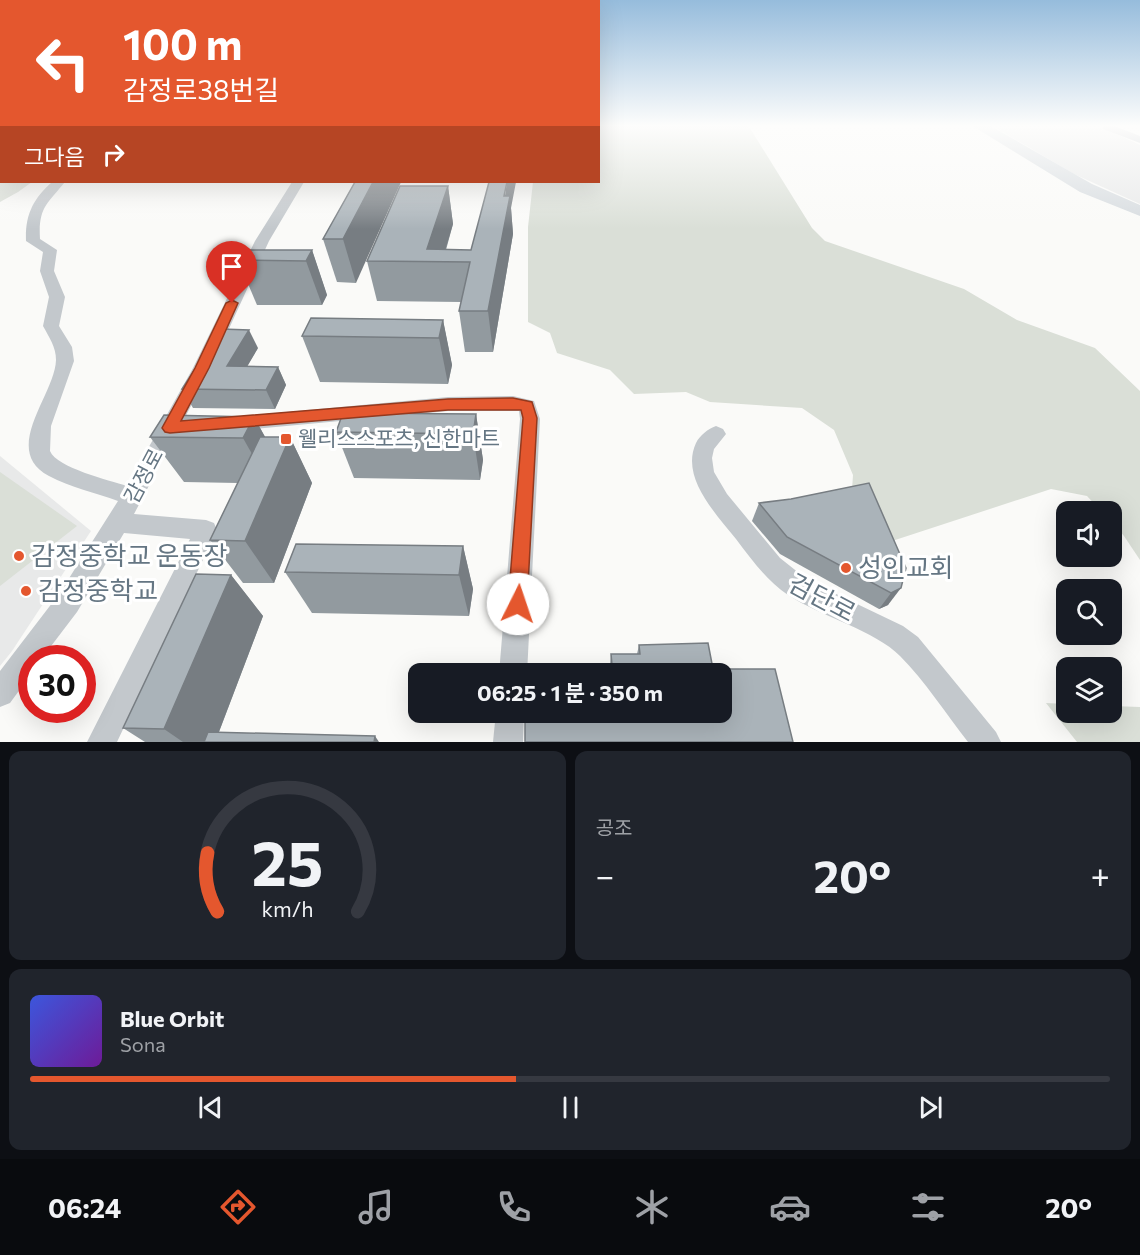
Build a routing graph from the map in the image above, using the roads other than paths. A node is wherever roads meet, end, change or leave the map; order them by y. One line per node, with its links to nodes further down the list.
1 (1037, 160): 4 (main road)
2 (58, 183): 7 (street)
3 (297, 183): 5 (street, 감정로)
4 (1140, 211)
5 (189, 427): 7 (street, 감정로); 9 (street)
6 (716, 434): 14 (street, 검단로)
7 (133, 496): 8 (street, 감정로)
8 (118, 524): 10 (street, 감정로); 12 (street)
9 (514, 663)
10 (0, 693)
11 (509, 723): 13 (street)
12 (102, 742)
13 (508, 742)
14 (986, 742)

